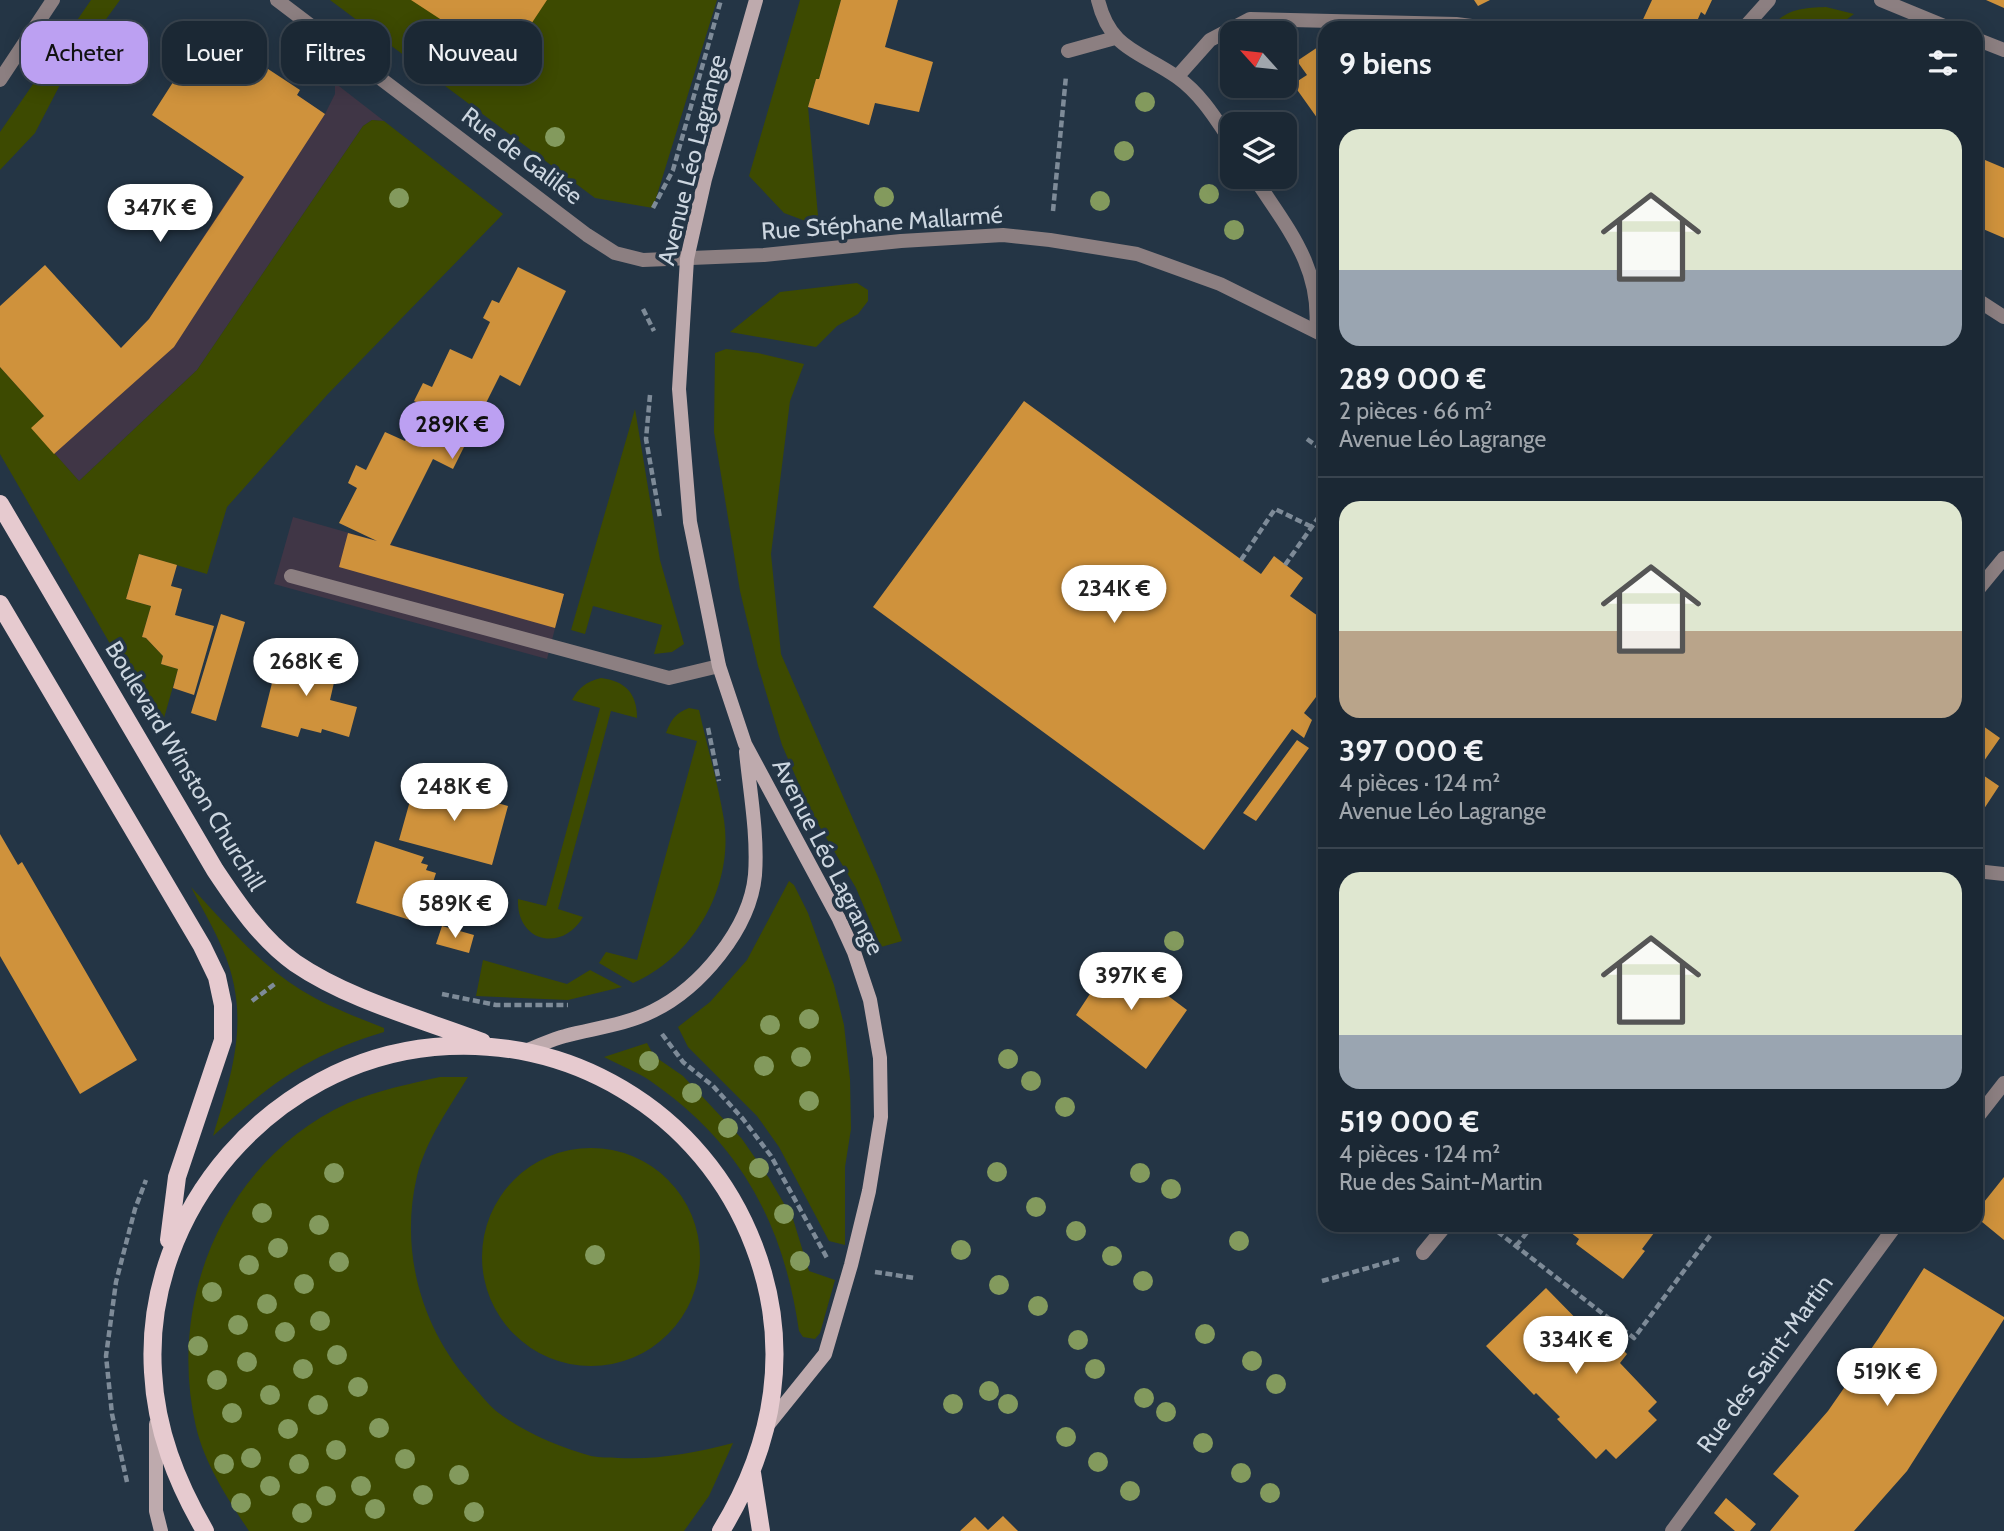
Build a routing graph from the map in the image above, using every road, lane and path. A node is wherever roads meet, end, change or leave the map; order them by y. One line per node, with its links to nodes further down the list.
1 (53, 0): 16 (street)
2 (277, 0): 21 (street, Rue de Galilée)
3 (721, 0): 19 (path)
4 (756, 0): 21 (main road, Avenue Léo Lagrange)
5 (1098, 0): 11 (street)
6 (1769, 0): 9 (street)
7 (1881, 0): 10 (street)
8 (1332, 21): 15 (street)
9 (1750, 21)
10 (1932, 21)
11 (1115, 38): 14 (street); 15 (street)
12 (1983, 42): 13 (street)
13 (2004, 50)
14 (1068, 51): 20 (path)
15 (1177, 77): 17 (street)
16 (0, 80)
17 (1220, 125)
18 (1262, 189): 23 (street, Rue Stéphane Mallarmé)
19 (653, 208)
20 (1053, 211)
21 (687, 259): 25 (street, Rue Stéphane Mallarmé); 37 (main road, Avenue Léo Lagrange)
22 (1983, 304): 24 (street)
23 (1318, 309)
24 (2004, 317)
25 (1318, 333)
26 (1307, 439): 27 (path)
27 (1318, 447)
28 (0, 504): 46 (main road, Boulevard Winston Churchill)
29 (1318, 516): 30 (path)
30 (1310, 526): 32 (path); 33 (path)
31 (2004, 558): 35 (street)
32 (1241, 560)
33 (1285, 565)
34 (291, 576): 37 (street)
35 (1983, 584)
36 (0, 604): 60 (main road)
37 (719, 666): 38 (main road, Avenue Léo Lagrange)
38 (745, 744): 47 (main road, Avenue Léo Lagrange); 65 (main road, Avenue Léo Lagrange)
39 (1983, 872): 40 (street)
40 (2004, 874)
41 (277, 982): 43 (path)
42 (433, 993): 44 (path)
43 (251, 1001)
44 (579, 1005)
45 (663, 1036): 59 (path)
46 (495, 1046): 47 (main road); 60 (main road)
47 (526, 1051): 65 (main road)
48 (2004, 1083): 49 (street)
49 (1983, 1110)
50 (135, 1209): 67 (path)
51 (1440, 1232): 57 (street)
52 (1498, 1232): 56 (path)
53 (1527, 1232): 56 (path)
54 (1713, 1232): 56 (path)
55 (1891, 1232): 72 (street, Rue des Saint-Martin)
56 (1516, 1246)
57 (1423, 1253)
58 (1404, 1258): 63 (path)
59 (834, 1260)
60 (166, 1267): 64 (main road)
61 (867, 1271): 62 (path)
62 (915, 1278)
63 (1322, 1281)
64 (156, 1405): 68 (main road); 69 (main road)
65 (767, 1426): 66 (main road)
66 (752, 1474): 70 (main road); 71 (main road)
67 (129, 1492)
68 (161, 1531)
69 (205, 1531)
70 (722, 1531)
71 (761, 1531)
72 (1672, 1531)

